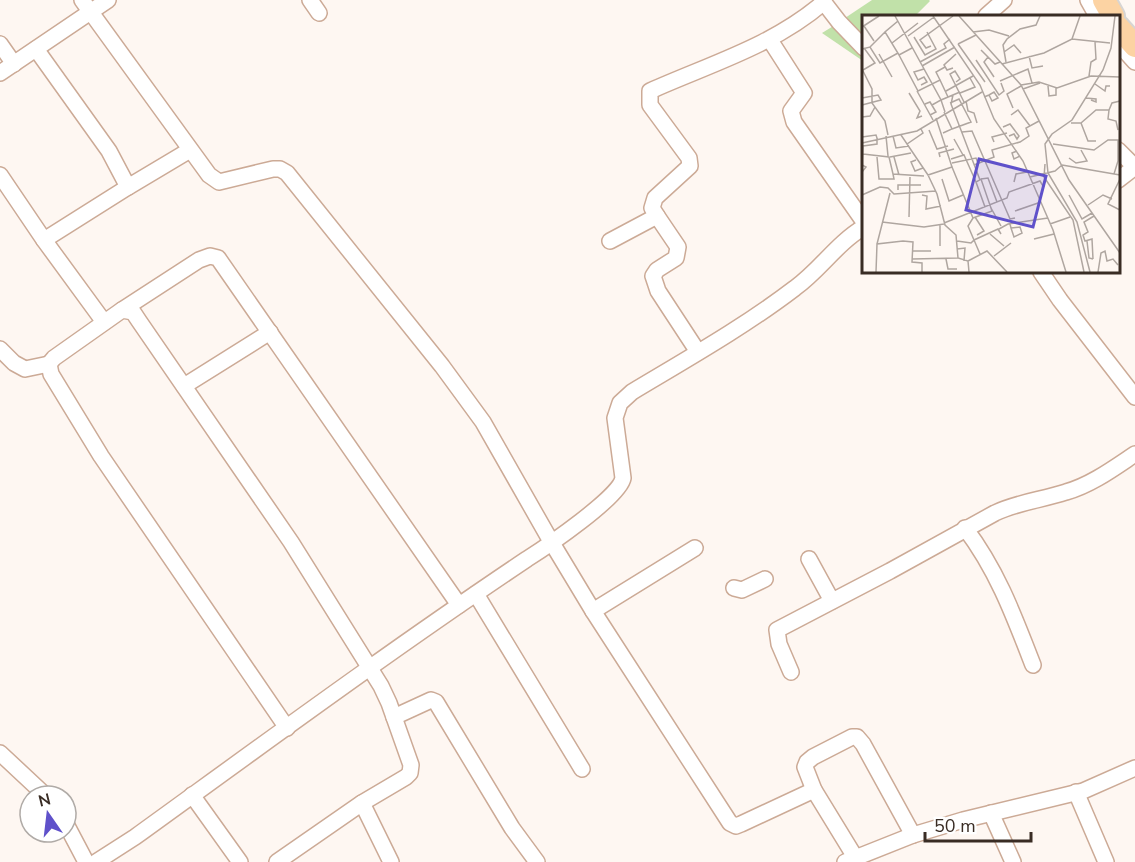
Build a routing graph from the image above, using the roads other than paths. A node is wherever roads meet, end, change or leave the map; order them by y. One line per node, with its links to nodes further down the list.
1 (108, 0): 7 (street)
2 (310, 0): 8 (street)
3 (1004, 0): 9 (street)
4 (1088, 0): 10 (street)
5 (1104, 0): 11 (main road)
6 (823, 1): 13 (street); 16 (street)
7 (86, 6): 18 (street); 22 (street)
8 (319, 13)
9 (987, 15)
10 (1096, 15)
11 (1112, 15)
12 (1120, 28): 17 (main road)
13 (770, 40): 28 (street); 29 (street)
14 (0, 44): 20 (street)
15 (1120, 44): 19 (street)
16 (862, 46)
17 (1135, 46)
18 (36, 49): 20 (street); 27 (street)
19 (1135, 62)
20 (14, 64): 21 (street)
21 (0, 73)
22 (190, 150): 27 (street); 44 (street)
23 (1120, 151): 24 (street)
24 (1135, 167): 26 (street)
25 (0, 175): 31 (street)
26 (1120, 179)
27 (128, 187): 31 (street)
28 (657, 216): 32 (street); 38 (street)
29 (862, 219)
30 (862, 228): 38 (street)
31 (44, 240): 35 (street)
32 (610, 241)
33 (1042, 273): 41 (street)
34 (122, 310): 35 (street); 36 (street); 40 (street)
35 (104, 322): 39 (street)
36 (270, 332): 40 (street); 51 (street)
37 (0, 349): 39 (street)
38 (698, 352): 44 (street)
39 (49, 364): 57 (street)
40 (184, 386): 54 (street)
41 (1135, 397)
42 (1135, 454): 43 (street)
43 (965, 528): 50 (street); 53 (street)
44 (552, 543): 49 (street); 52 (street)
45 (695, 548): 52 (street)
46 (809, 559): 50 (street)
47 (765, 579): 48 (street)
48 (734, 588)
49 (476, 594): 51 (street); 60 (street)
50 (832, 601): 55 (street)
51 (459, 605): 54 (street)
52 (594, 611): 62 (street)
53 (1033, 665)
54 (370, 667): 56 (street); 57 (street)
55 (791, 672)
56 (394, 717): 65 (street); 75 (street)
57 (287, 728): 64 (street)
58 (0, 753): 61 (street)
59 (1135, 768): 63 (street)
60 (582, 769)
61 (33, 784)
62 (814, 790): 67 (street); 69 (street)
63 (1076, 792): 66 (street); 77 (street)
64 (192, 795): 71 (street); 72 (street)
65 (362, 803): 73 (street); 74 (street)
66 (991, 813): 67 (street); 76 (street)
67 (913, 835): 69 (street)
68 (77, 844): 70 (street)
69 (850, 860)
70 (86, 862)
71 (96, 862)
72 (240, 862)
73 (277, 862)
74 (391, 862)
75 (537, 862)
76 (1012, 862)
77 (1106, 862)

